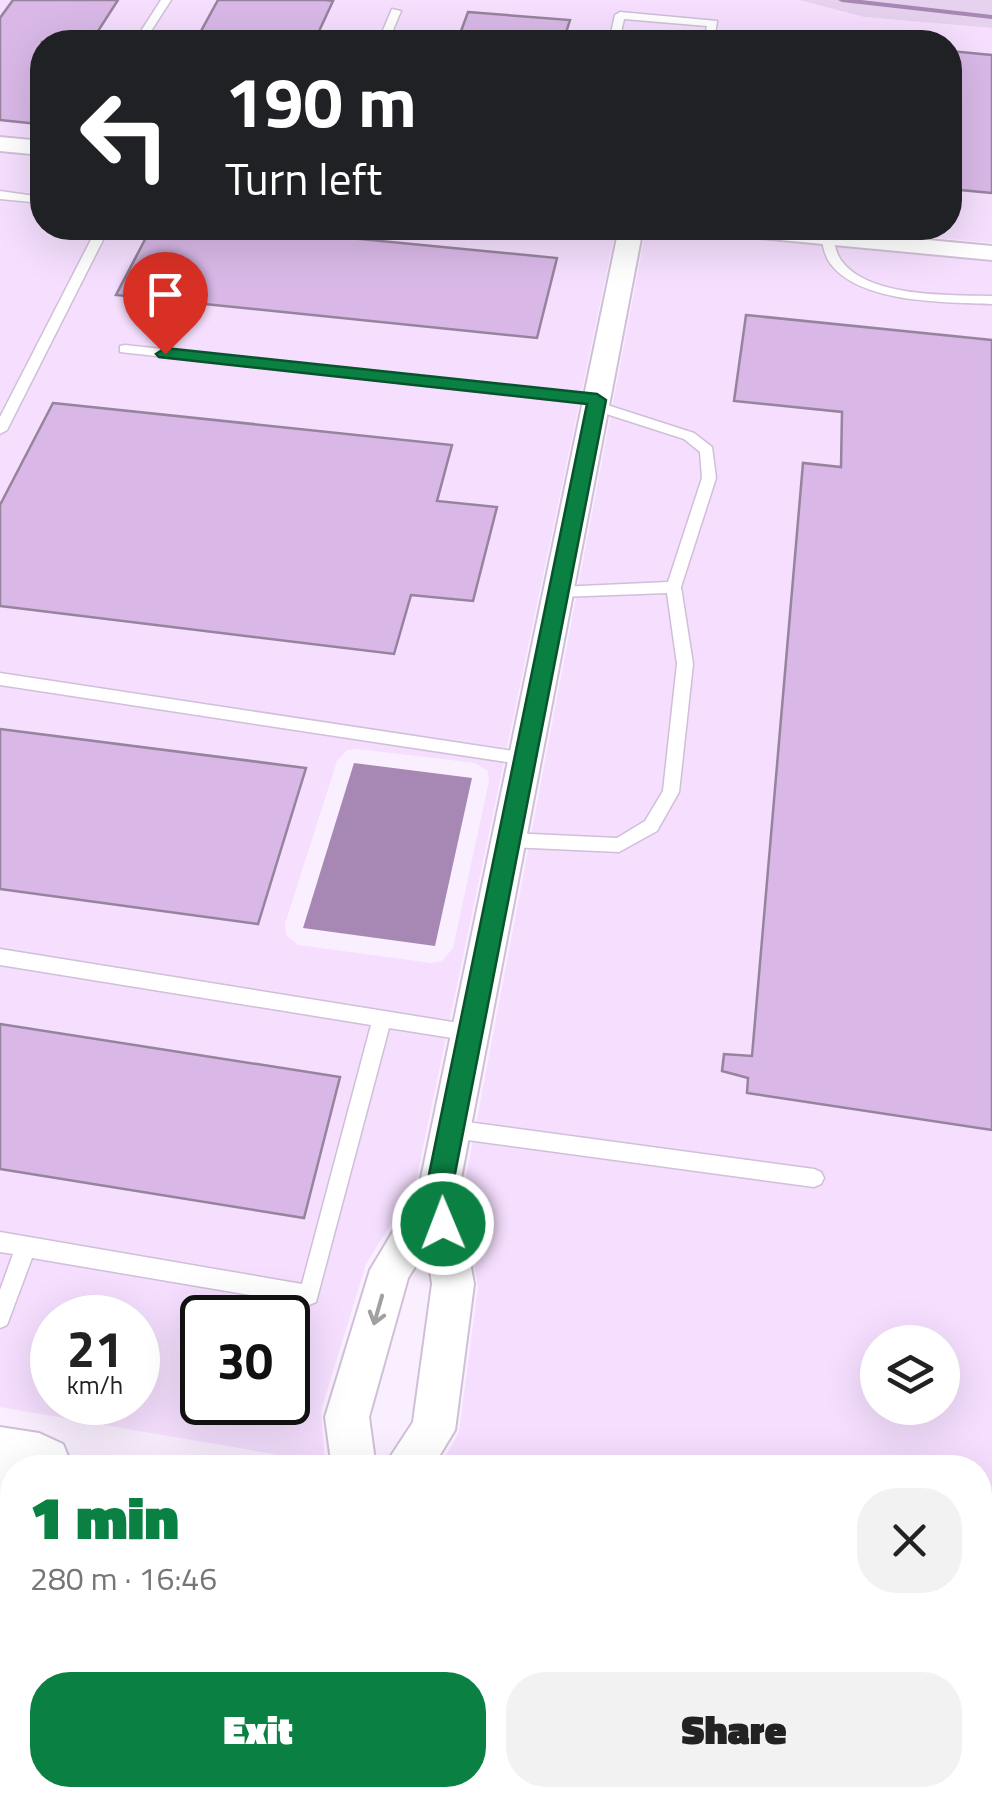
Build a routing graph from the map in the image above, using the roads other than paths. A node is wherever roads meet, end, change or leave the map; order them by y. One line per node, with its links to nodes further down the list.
1 (166, 0): 3 (lane)
2 (396, 11): 4 (lane)
3 (147, 30)
4 (388, 30)
5 (617, 30): 6 (lane)
6 (712, 30)
7 (0, 144): 8 (street)
8 (30, 147)
9 (0, 195): 10 (lane)
10 (30, 199)
11 (97, 240): 19 (lane)
12 (629, 240): 18 (street)
13 (827, 240): 16 (lane)
14 (857, 240): 15 (street)
15 (992, 253)
16 (992, 300)
17 (126, 349): 18 (lane)
18 (596, 403): 20 (lane); 21 (street)
19 (0, 430)
20 (674, 587): 21 (lane); 24 (lane)
21 (559, 592): 23 (street)
22 (0, 679): 23 (lane)
23 (526, 758): 24 (street)
24 (510, 840): 27 (street)
25 (0, 957): 26 (lane)
26 (382, 1019): 27 (lane); 32 (lane)
27 (472, 1033): 28 (street)
28 (452, 1129): 29 (lane); 30 (street)
29 (814, 1178)
30 (438, 1194): 34 (street, one-way to 34); 35 (street)
31 (0, 1242): 32 (lane)
32 (26, 1246): 33 (lane)
33 (0, 1318)
34 (352, 1455)
35 (415, 1455)

